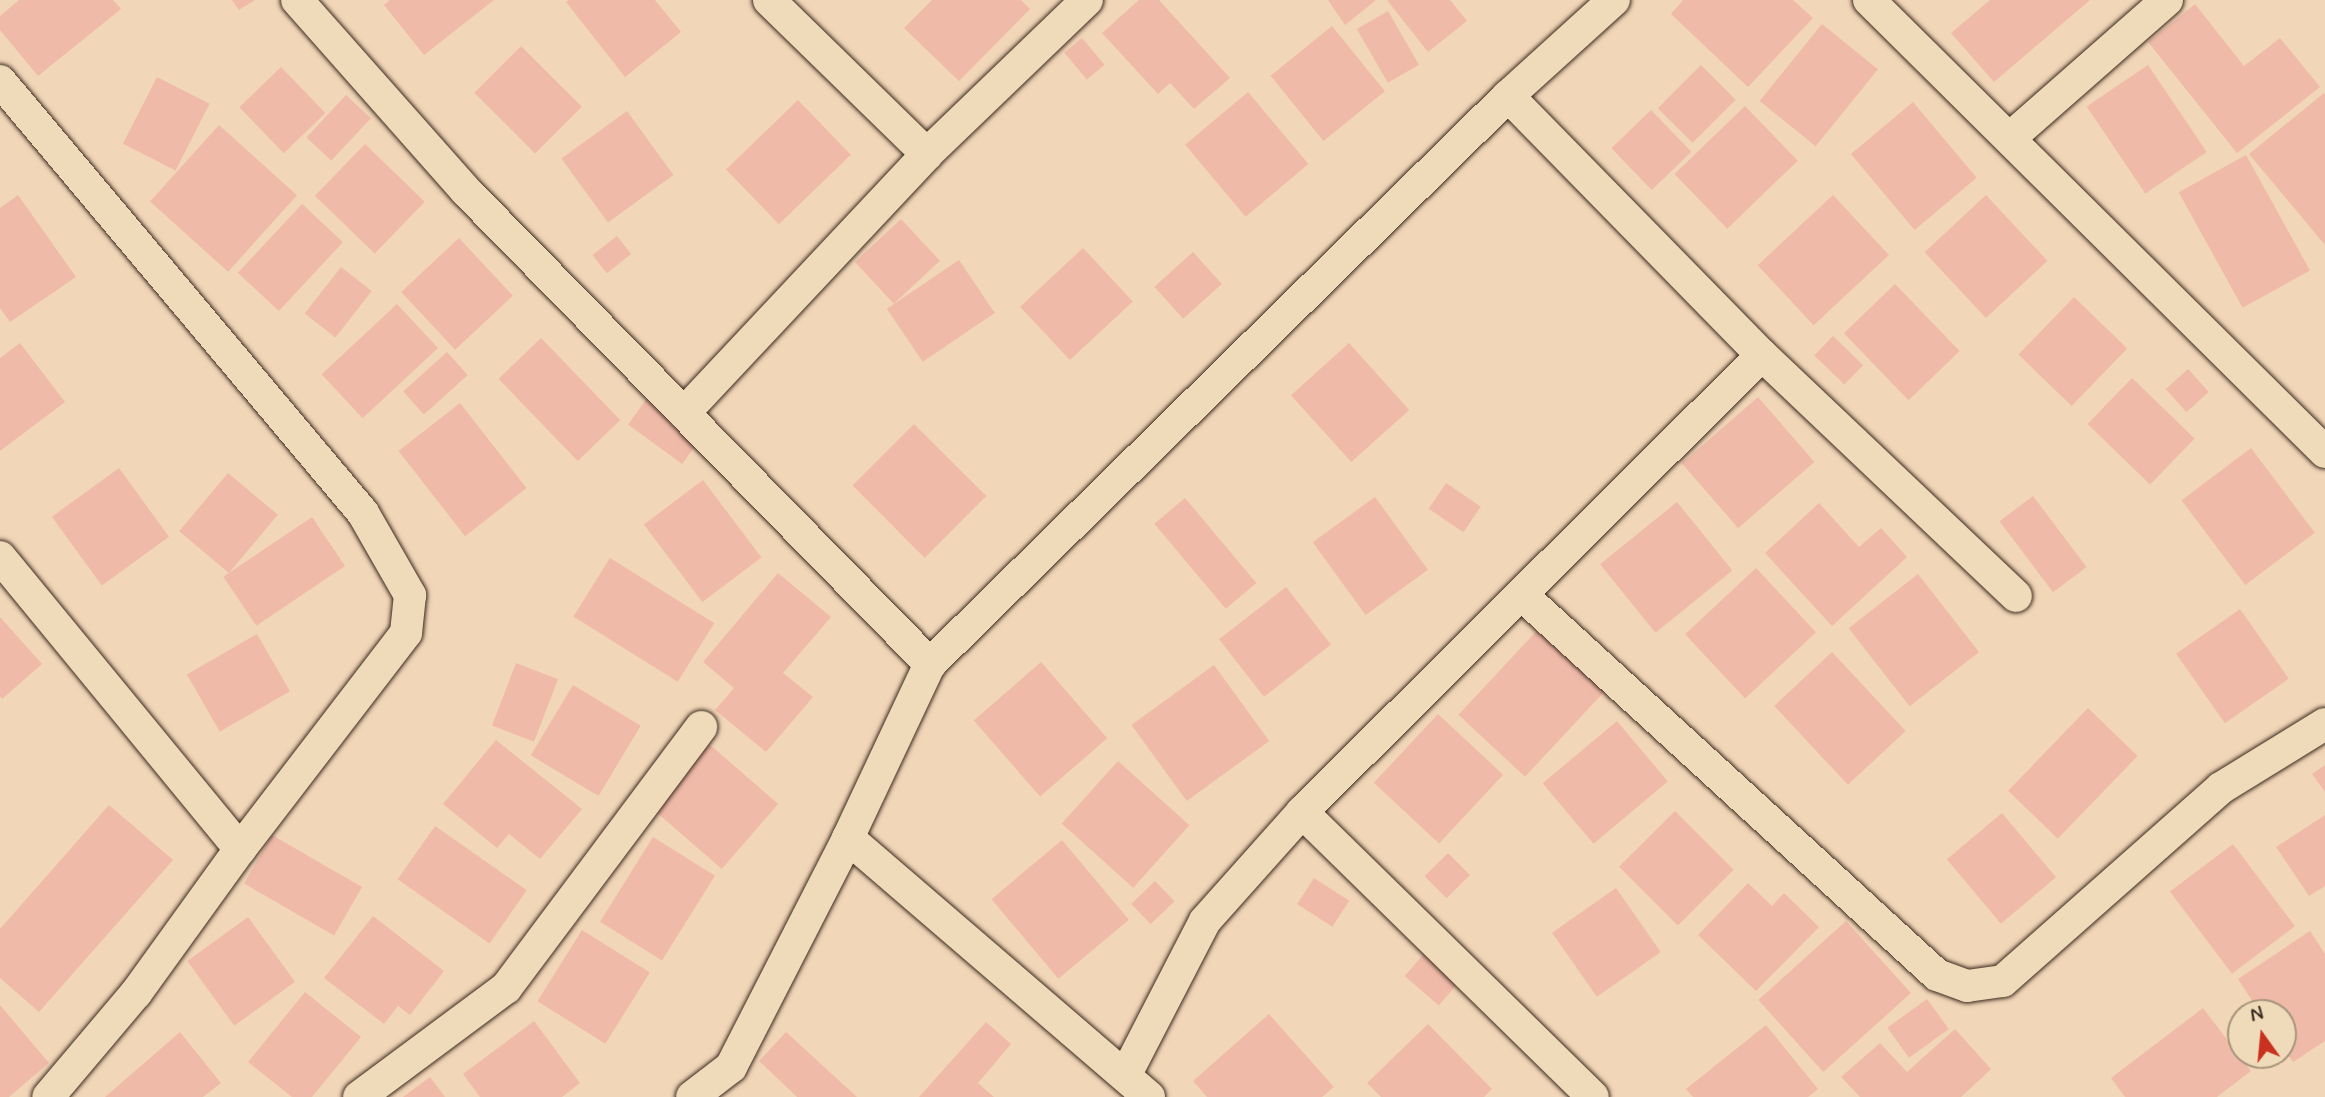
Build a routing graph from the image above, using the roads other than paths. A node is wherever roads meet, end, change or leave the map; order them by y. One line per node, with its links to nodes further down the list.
1 (297, 0): 12 (street)
2 (769, 0): 10 (street)
3 (1087, 0): 10 (street)
4 (1614, 0): 8 (street)
5 (1869, 0): 9 (street)
6 (2167, 0): 9 (street)
7 (0, 81): 22 (street)
8 (1508, 96): 11 (street); 17 (street)
9 (2010, 138): 13 (street)
10 (927, 154): 12 (street)
11 (1762, 355): 15 (street); 16 (street)
12 (684, 413): 17 (street)
13 (2325, 452)
14 (0, 557): 22 (street)
15 (1521, 594): 18 (street); 20 (street)
16 (2016, 596)
17 (930, 664): 21 (street)
18 (2325, 723)
19 (701, 727): 26 (street)
20 (1302, 812): 23 (street); 29 (street)
21 (848, 838): 23 (street); 24 (street)
22 (240, 849): 25 (street)
23 (1126, 1074): 28 (street)
24 (729, 1082): 27 (street)
25 (48, 1097)
26 (359, 1097)
27 (692, 1097)
28 (1149, 1097)
29 (1593, 1097)

